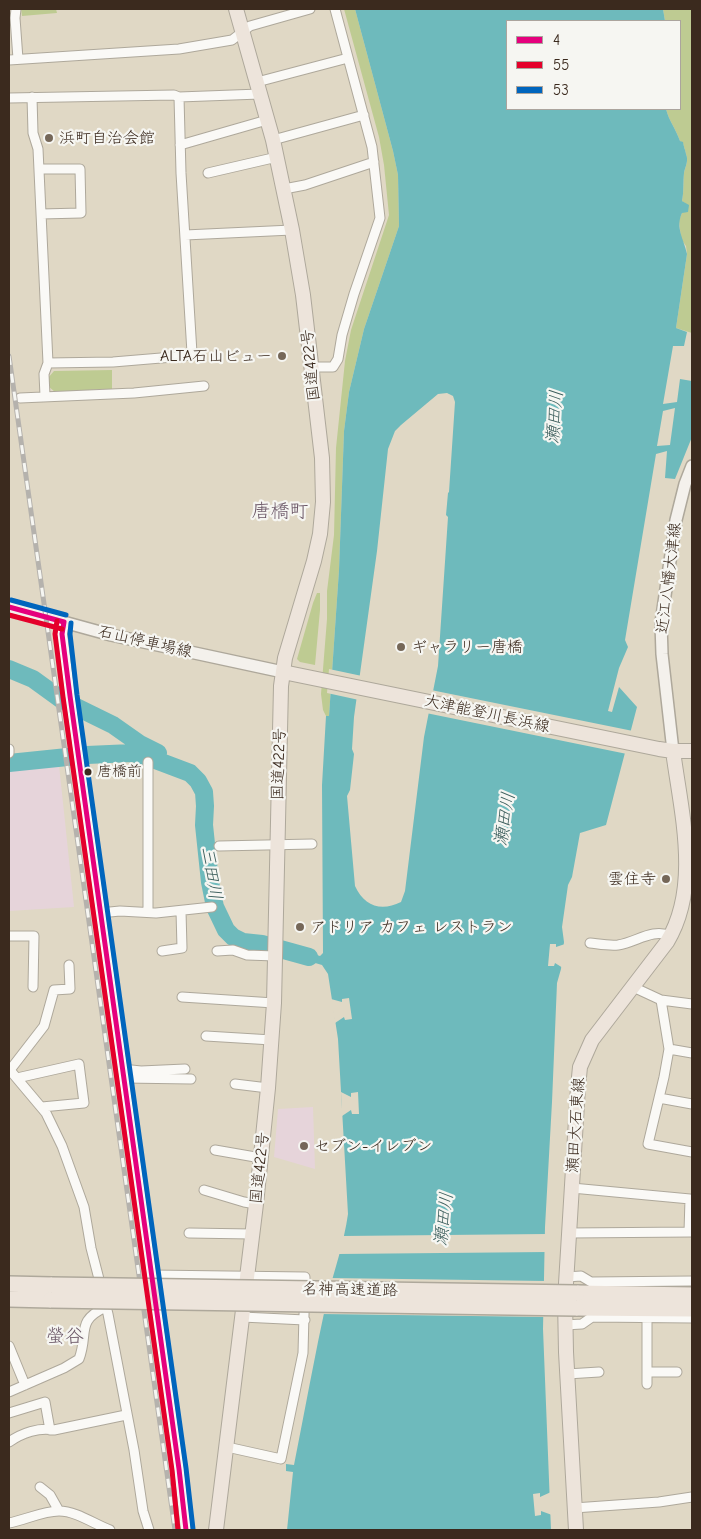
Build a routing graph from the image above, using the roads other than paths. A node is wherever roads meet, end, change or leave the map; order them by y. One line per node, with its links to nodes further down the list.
1 (16, 9): 7 (street)
2 (236, 9): 5 (main road, 国道422号)
3 (310, 9): 5 (street)
4 (335, 9): 6 (street)
5 (243, 32): 7 (street); 8 (main road, 国道422号)
6 (348, 58): 8 (street); 12 (street)
7 (14, 60)
8 (258, 88): 10 (street); 13 (main road, 国道422号)
9 (32, 97): 10 (street); 11 (street); 18 (street)
10 (179, 97): 15 (street)
11 (9, 98)
12 (364, 115): 14 (street); 17 (street)
13 (267, 120): 14 (main road, 国道422号); 15 (street)
14 (273, 140): 16 (main road, 国道422号)
15 (180, 145): 23 (street)
16 (277, 157): 19 (street); 20 (main road, 国道422号)
17 (374, 162): 20 (street); 25 (street)
18 (39, 170): 21 (street); 21 (street)
19 (208, 173)
20 (284, 189): 22 (main road, 国道422号)
21 (41, 214): 24 (street)
22 (292, 230): 23 (street); 25 (main road, 国道422号)
23 (185, 235): 24 (street)
24 (48, 363): 27 (street)
25 (312, 367): 32 (main road, 国道422号)
26 (204, 386): 27 (street)
27 (45, 396): 28 (street)
28 (20, 398)
29 (692, 466): 33 (main road, 近江八幡大津線)
30 (9, 607): 31 (main road, 石山停車場線)
31 (64, 622): 32 (main road, 石山停車場線); 42 (street)
32 (283, 672): 33 (main road, 大津能登川長浜線); 37 (main road, 国道422号)
33 (673, 751): 34 (main road, 大津能登川長浜線); 39 (main road, 瀬田大石東線)
34 (692, 751)
35 (148, 762): 43 (street)
36 (312, 844): 37 (street)
37 (277, 845): 38 (street); 49 (main road, 国道422号)
38 (219, 846)
39 (689, 871): 45 (main road, 瀬田大石東線)
40 (212, 907): 41 (street)
41 (181, 911): 43 (street); 47 (street)
42 (100, 912): 43 (street); 63 (street)
43 (148, 912)
44 (9, 936): 51 (street)
45 (671, 936): 46 (street); 52 (main road, 瀬田大石東線)
46 (590, 944)
47 (162, 951)
48 (216, 951): 49 (street)
49 (275, 955): 55 (main road, 国道422号)
50 (69, 964): 62 (street)
51 (33, 987)
52 (633, 987): 54 (street); 74 (main road, 瀬田大石東線)
53 (182, 997): 55 (street)
54 (661, 1000): 56 (street); 59 (street)
55 (274, 1003): 58 (main road, 国道422号)
56 (692, 1004)
57 (206, 1036): 58 (street)
58 (272, 1040): 67 (main road, 国道422号)
59 (669, 1049): 60 (street); 68 (street)
60 (692, 1053)
61 (179, 1068): 63 (street)
62 (9, 1069): 64 (street)
63 (123, 1073): 65 (street); 81 (street)
64 (17, 1078): 70 (street); 70 (street)
65 (191, 1079)
66 (235, 1084): 67 (street)
67 (268, 1088): 73 (main road, 国道422号)
68 (659, 1098): 69 (street); 72 (street)
69 (692, 1104)
70 (42, 1107): 89 (street)
71 (214, 1150): 73 (street)
72 (692, 1152)
73 (262, 1158): 76 (main road, 国道422号)
74 (572, 1188): 77 (street); 79 (main road, 瀬田大石東線)
75 (204, 1190): 76 (street)
76 (256, 1204): 80 (main road, 国道422号)
77 (691, 1232): 79 (street)
78 (189, 1233): 80 (street)
79 (569, 1233): 83 (main road, 瀬田大石東線)
80 (252, 1234): 82 (main road, 国道422号)
81 (152, 1275): 82 (street); 116 (street)
82 (247, 1276): 91 (main road, 国道422号); 94 (street)
83 (566, 1277): 84 (street); 95 (main road, 瀬田大石東線)
84 (692, 1281)
85 (9, 1284): 86 (highway, 名神高速道路)
86 (52, 1292): 87 (highway, 名神高速道路, bridge); 88 (highway, 名神高速道路); 90 (highway, 名神高速道路, bridge)
87 (692, 1293)
88 (9, 1299)
89 (106, 1307): 102 (street); 105 (street)
90 (692, 1309)
91 (242, 1317): 94 (street); 108 (main road, 国道422号)
92 (647, 1318): 93 (street); 95 (street); 98 (street)
93 (692, 1318)
94 (305, 1320): 108 (street)
95 (565, 1325): 100 (main road, 瀬田大石東線)
96 (9, 1346): 102 (street)
97 (599, 1372): 100 (street)
98 (647, 1372): 99 (street); 101 (street)
99 (677, 1372)
100 (567, 1374): 111 (main road, 瀬田大石東線)
101 (647, 1384)
102 (25, 1385): 103 (street)
103 (9, 1392)
104 (9, 1414): 106 (street)
105 (126, 1416): 106 (street); 115 (street)
106 (50, 1430): 107 (street)
107 (9, 1442)
108 (227, 1446): 117 (main road, 国道422号)
109 (40, 1487): 112 (street)
110 (692, 1497): 111 (street)
111 (574, 1508): 118 (main road, 瀬田大石東線)
112 (59, 1511): 113 (street); 114 (street)
113 (9, 1523)
114 (110, 1530)
115 (149, 1530)
116 (186, 1530)
117 (216, 1530)
118 (576, 1530)

